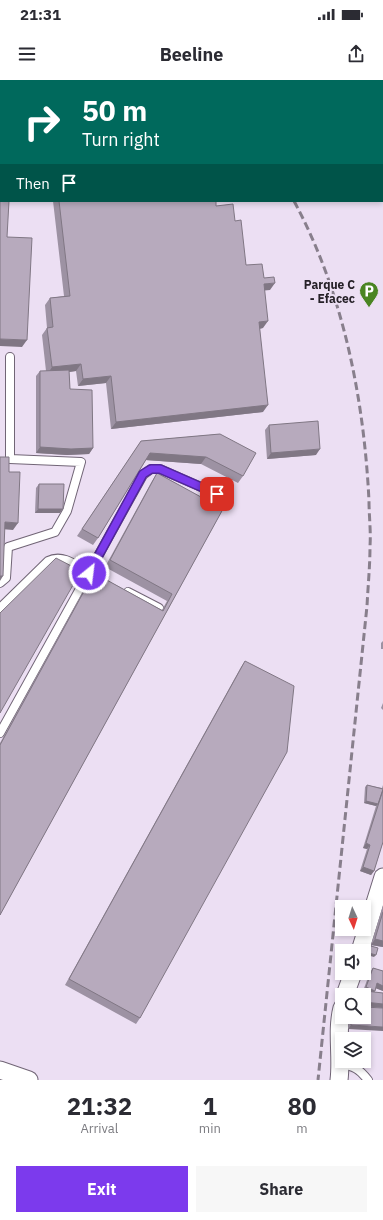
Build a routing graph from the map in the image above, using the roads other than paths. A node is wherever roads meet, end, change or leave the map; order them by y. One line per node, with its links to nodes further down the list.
1 (10, 357): 3 (lane)
2 (0, 399): 3 (lane)
3 (10, 400): 7 (lane)
4 (217, 494): 5 (lane)
5 (89, 573): 6 (lane); 9 (lane); 11 (lane)
6 (103, 580)
7 (0, 583)
8 (117, 587): 10 (lane)
9 (0, 608)
10 (159, 608)
11 (0, 733)
12 (383, 877): 13 (street)
13 (362, 944)
14 (341, 1024): 16 (street)
15 (0, 1070): 17 (street)
16 (340, 1072): 18 (lane)
17 (29, 1080)
18 (368, 1080)

